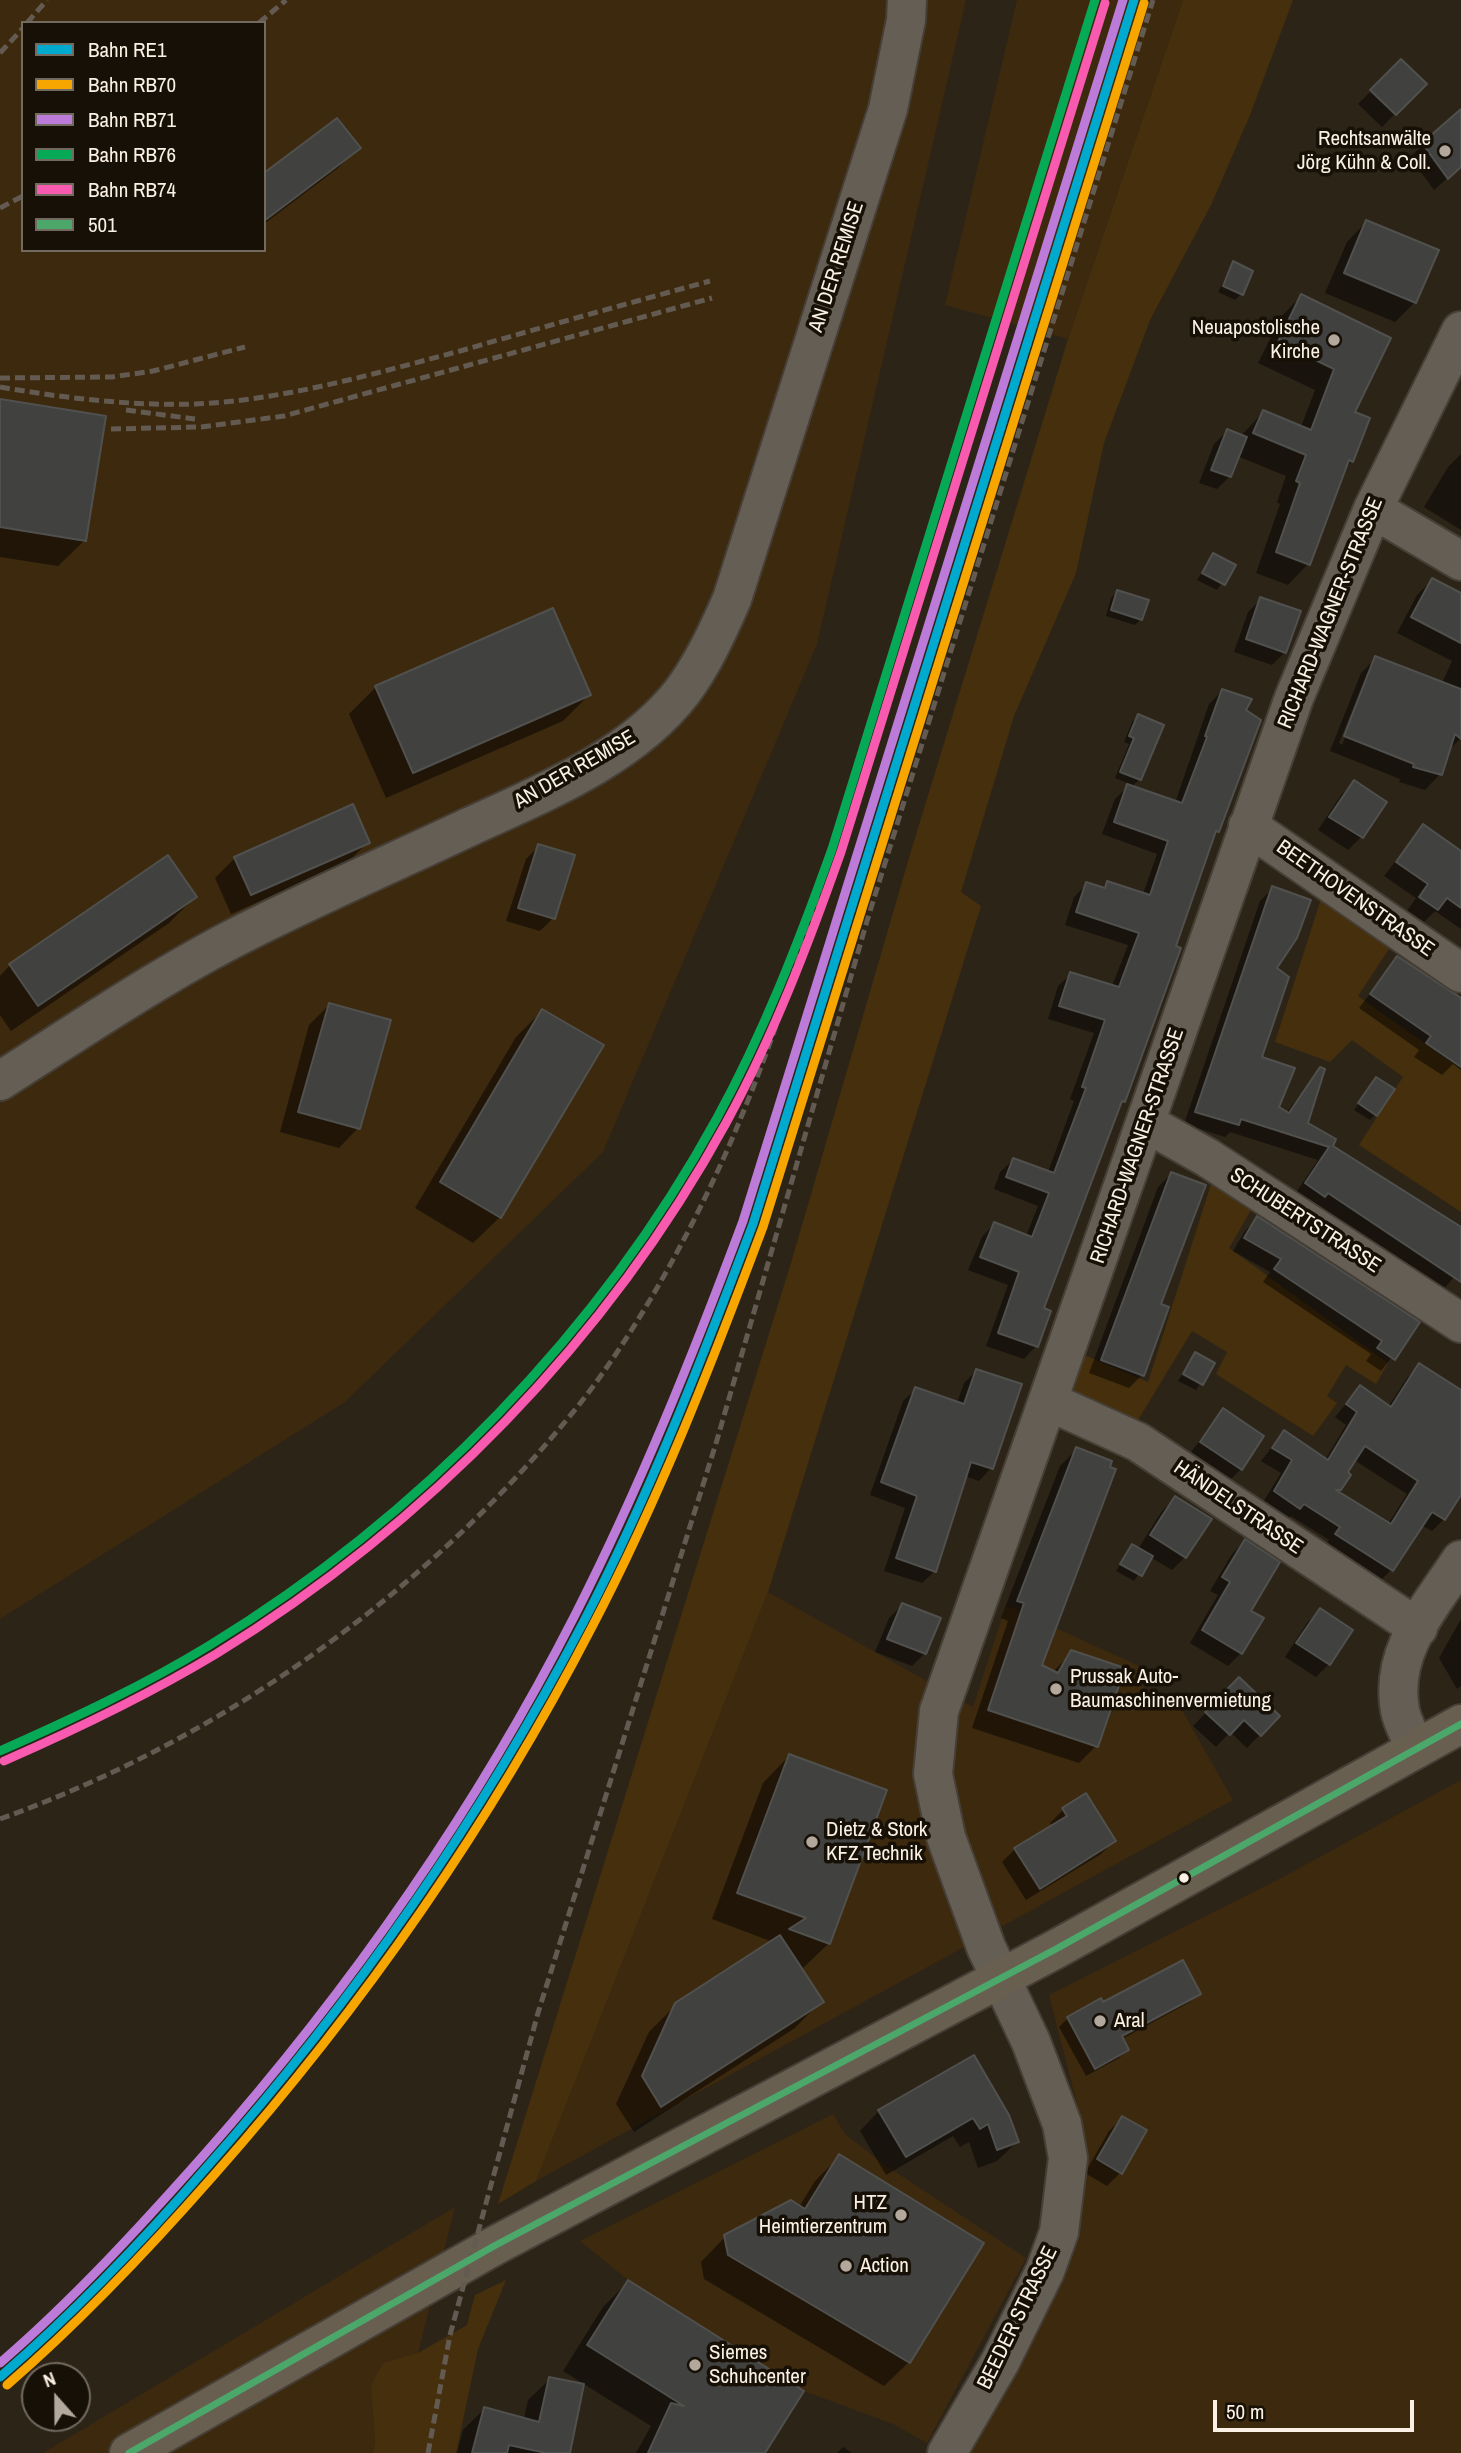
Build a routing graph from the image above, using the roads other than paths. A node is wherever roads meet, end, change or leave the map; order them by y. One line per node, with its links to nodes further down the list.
1 (907, 0): 7 (street, AN DER REMISE)
2 (1461, 331): 3 (street, RICHARD-WAGNER-STRASSE)
3 (1373, 509): 4 (street); 5 (street, RICHARD-WAGNER-STRASSE)
4 (1461, 561)
5 (1248, 826): 6 (street, BEETHOVENSTRASSE); 8 (street, RICHARD-WAGNER-STRASSE)
6 (1461, 973)
7 (0, 1081)
8 (1146, 1123): 9 (street, SCHUBERTSTRASSE); 10 (street, RICHARD-WAGNER-STRASSE)
9 (1461, 1323)
10 (1050, 1402): 12 (street, HÄNDELSTRASSE); 15 (street, RICHARD-WAGNER-STRASSE)
11 (1461, 1560): 12 (street)
12 (1418, 1628): 14 (street)
13 (1461, 1724): 14 (main road)
14 (1416, 1749): 15 (main road)
15 (1001, 1978): 16 (main road); 17 (street, BEEDER STRASSE)
16 (129, 2453)
17 (947, 2453)

